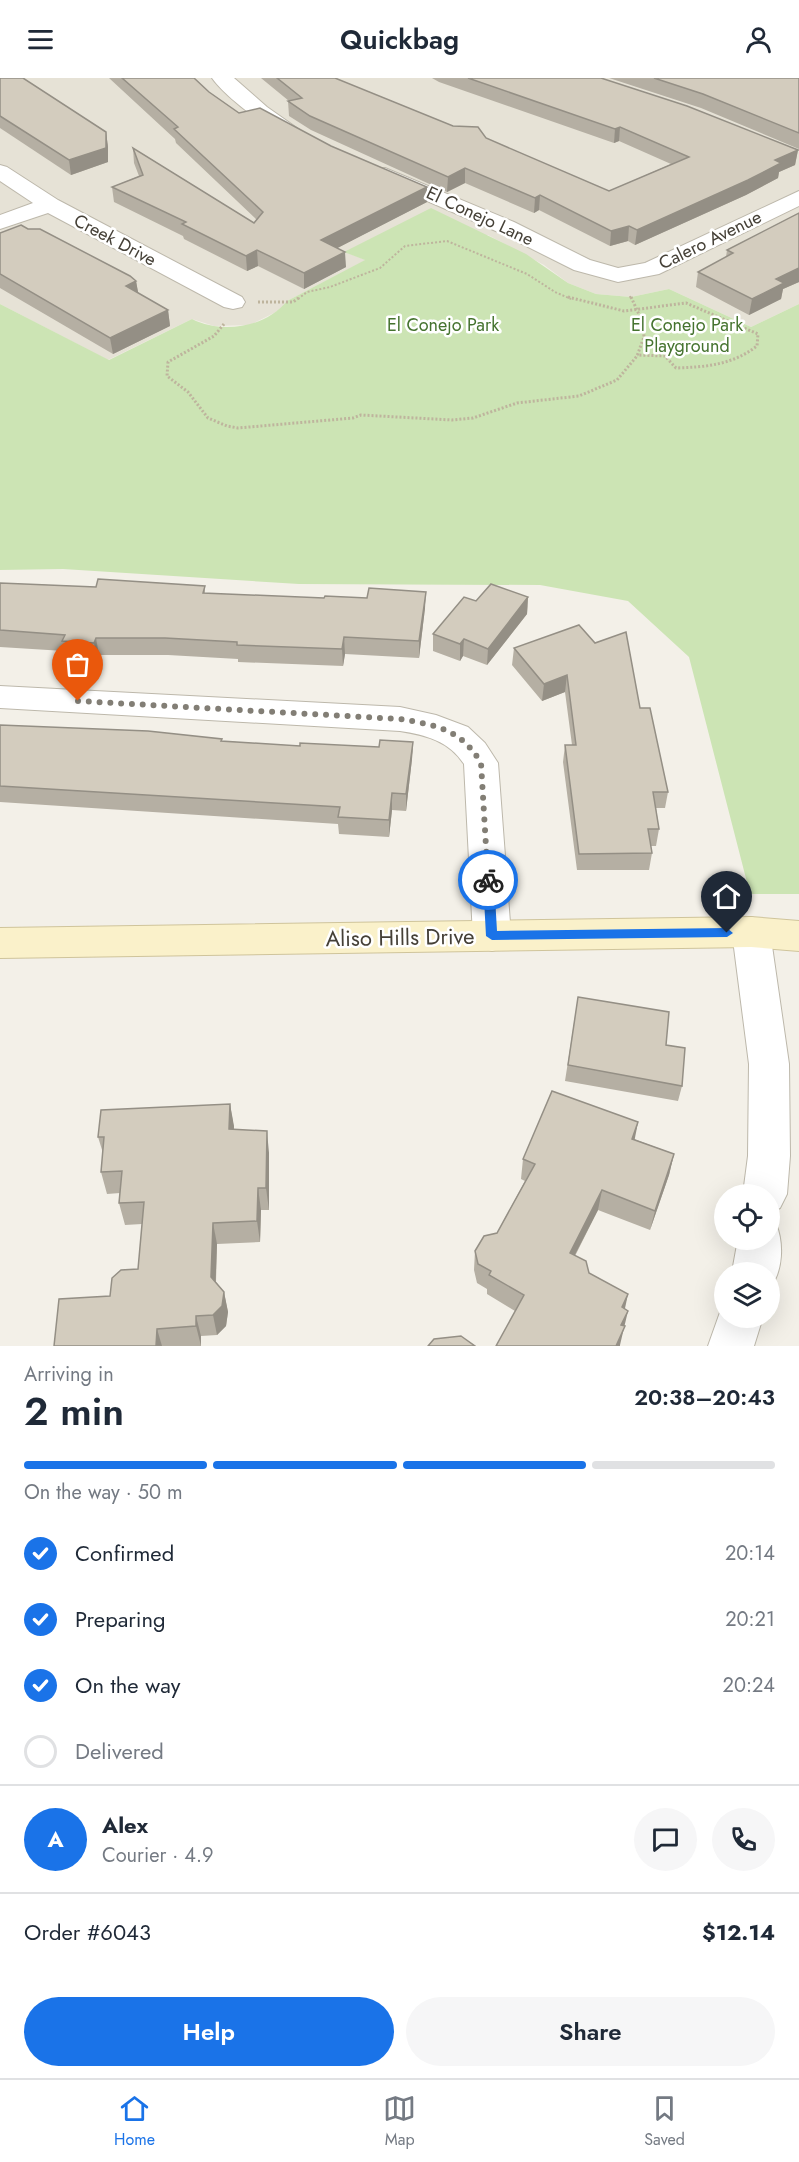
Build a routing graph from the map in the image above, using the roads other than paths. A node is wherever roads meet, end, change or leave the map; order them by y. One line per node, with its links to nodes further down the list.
1 (222, 78): 2 (street)
2 (314, 143)
3 (370, 168): 8 (street, El Conejo Lane)
4 (0, 171): 6 (street, Creek Drive)
5 (799, 198): 8 (street, Calero Avenue)
6 (50, 205): 7 (street); 9 (street, Creek Drive)
7 (0, 222)
8 (618, 275)
9 (233, 302)
10 (0, 697): 12 (street)
11 (751, 932): 12 (street, Aliso Hills Drive); 13 (street, Aliso Hills Drive); 15 (street)
12 (492, 936): 14 (street, Aliso Hills Drive)
13 (799, 936)
14 (0, 943)
15 (766, 1184)
16 (737, 1328): 17 (street)
17 (731, 1346)

